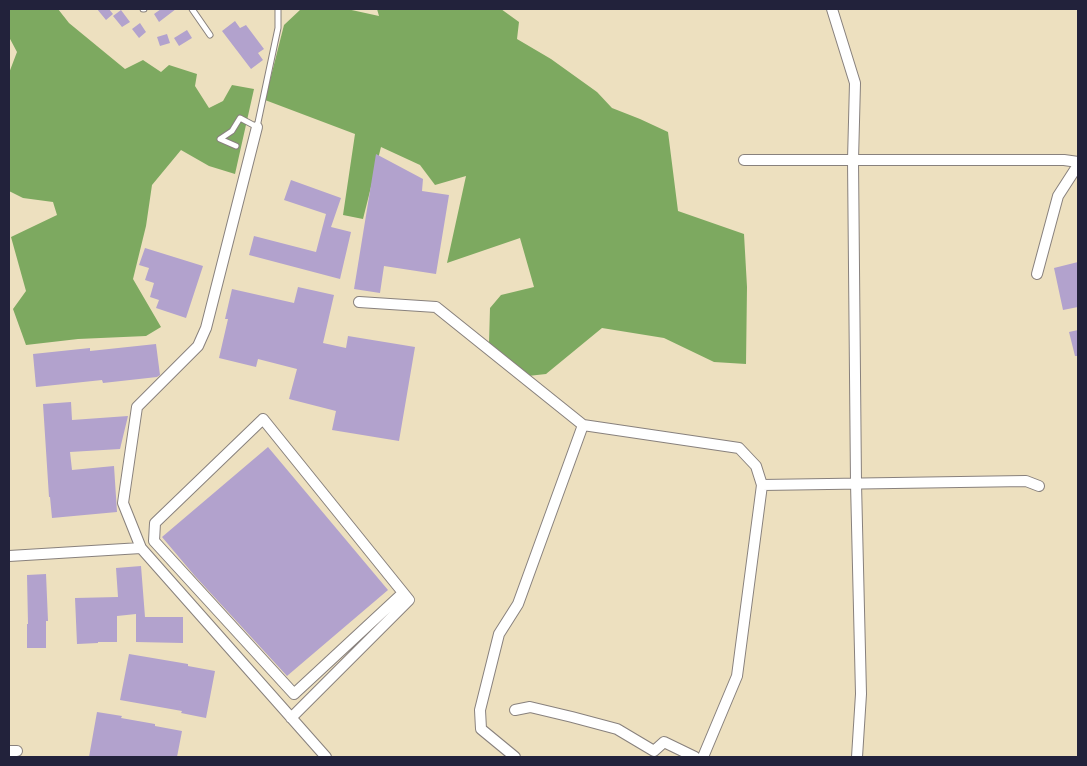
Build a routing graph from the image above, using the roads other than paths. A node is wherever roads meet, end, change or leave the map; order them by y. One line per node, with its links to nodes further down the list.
1 (192, 9): 4 (lane)
2 (278, 9): 5 (lane)
3 (832, 9): 8 (street)
4 (210, 34)
5 (257, 127): 6 (lane); 16 (street)
6 (236, 146)
7 (744, 160): 8 (street)
8 (853, 160): 9 (street); 13 (street)
9 (1078, 163): 10 (street)
10 (1036, 274)
11 (359, 302): 12 (street)
12 (583, 425): 14 (street); 22 (street)
13 (856, 483): 14 (street); 15 (street); 25 (street)
14 (762, 485): 24 (street)
15 (1039, 486)
16 (141, 548): 17 (street); 20 (street)
17 (9, 556)
18 (403, 593): 18 (street); 20 (street)
19 (515, 710): 23 (street)
20 (291, 718): 21 (street)
21 (326, 757)
22 (515, 757)
23 (694, 757)
24 (703, 757)
25 (857, 757)

